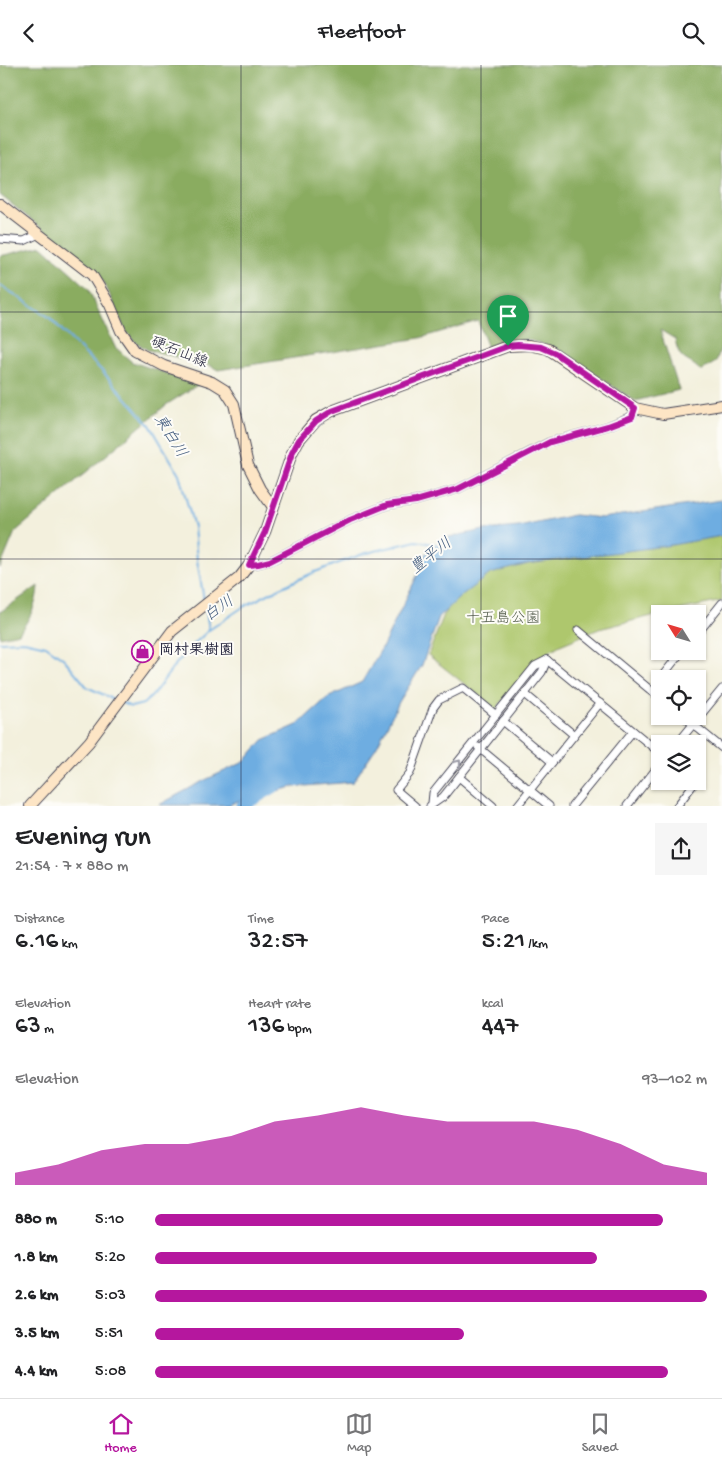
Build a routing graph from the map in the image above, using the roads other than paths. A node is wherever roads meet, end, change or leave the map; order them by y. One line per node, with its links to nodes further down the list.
1 (0, 204): 2 (street, 硬石山線)
2 (39, 234): 3 (street); 6 (street, 硬石山線)
3 (0, 239)
4 (722, 405): 5 (street)
5 (635, 408): 6 (street); 7 (street)
6 (273, 507): 7 (street)
7 (249, 565): 35 (street)
8 (722, 603): 9 (street)
9 (706, 623)
10 (578, 630): 15 (street)
11 (547, 660): 16 (street); 17 (street); 19 (street)
12 (675, 660): 13 (street)
13 (667, 670)
14 (722, 689): 18 (street)
15 (651, 690)
16 (525, 694): 20 (street); 24 (street)
17 (600, 703): 23 (street); 24 (street)
18 (706, 708)
19 (496, 715): 26 (street); 36 (street)
20 (503, 721): 29 (street); 30 (street)
21 (692, 725): 25 (street)
22 (694, 725): 28 (street)
23 (633, 731): 27 (street); 41 (street)
24 (574, 735): 30 (street)
25 (684, 735)
26 (474, 743): 29 (street); 37 (street, one-way to 26)
27 (651, 746)
28 (722, 748)
29 (481, 749): 32 (street); 33 (street)
30 (552, 762): 33 (street)
31 (651, 775): 42 (street)
32 (459, 777): 37 (street); 38 (street)
33 (530, 790): 39 (street); 40 (street)
34 (689, 790): 43 (street)
35 (30, 805)
36 (415, 805)
37 (433, 805)
38 (493, 805)
39 (517, 805)
40 (549, 805)
41 (572, 805)
42 (627, 805)
43 (677, 805)

